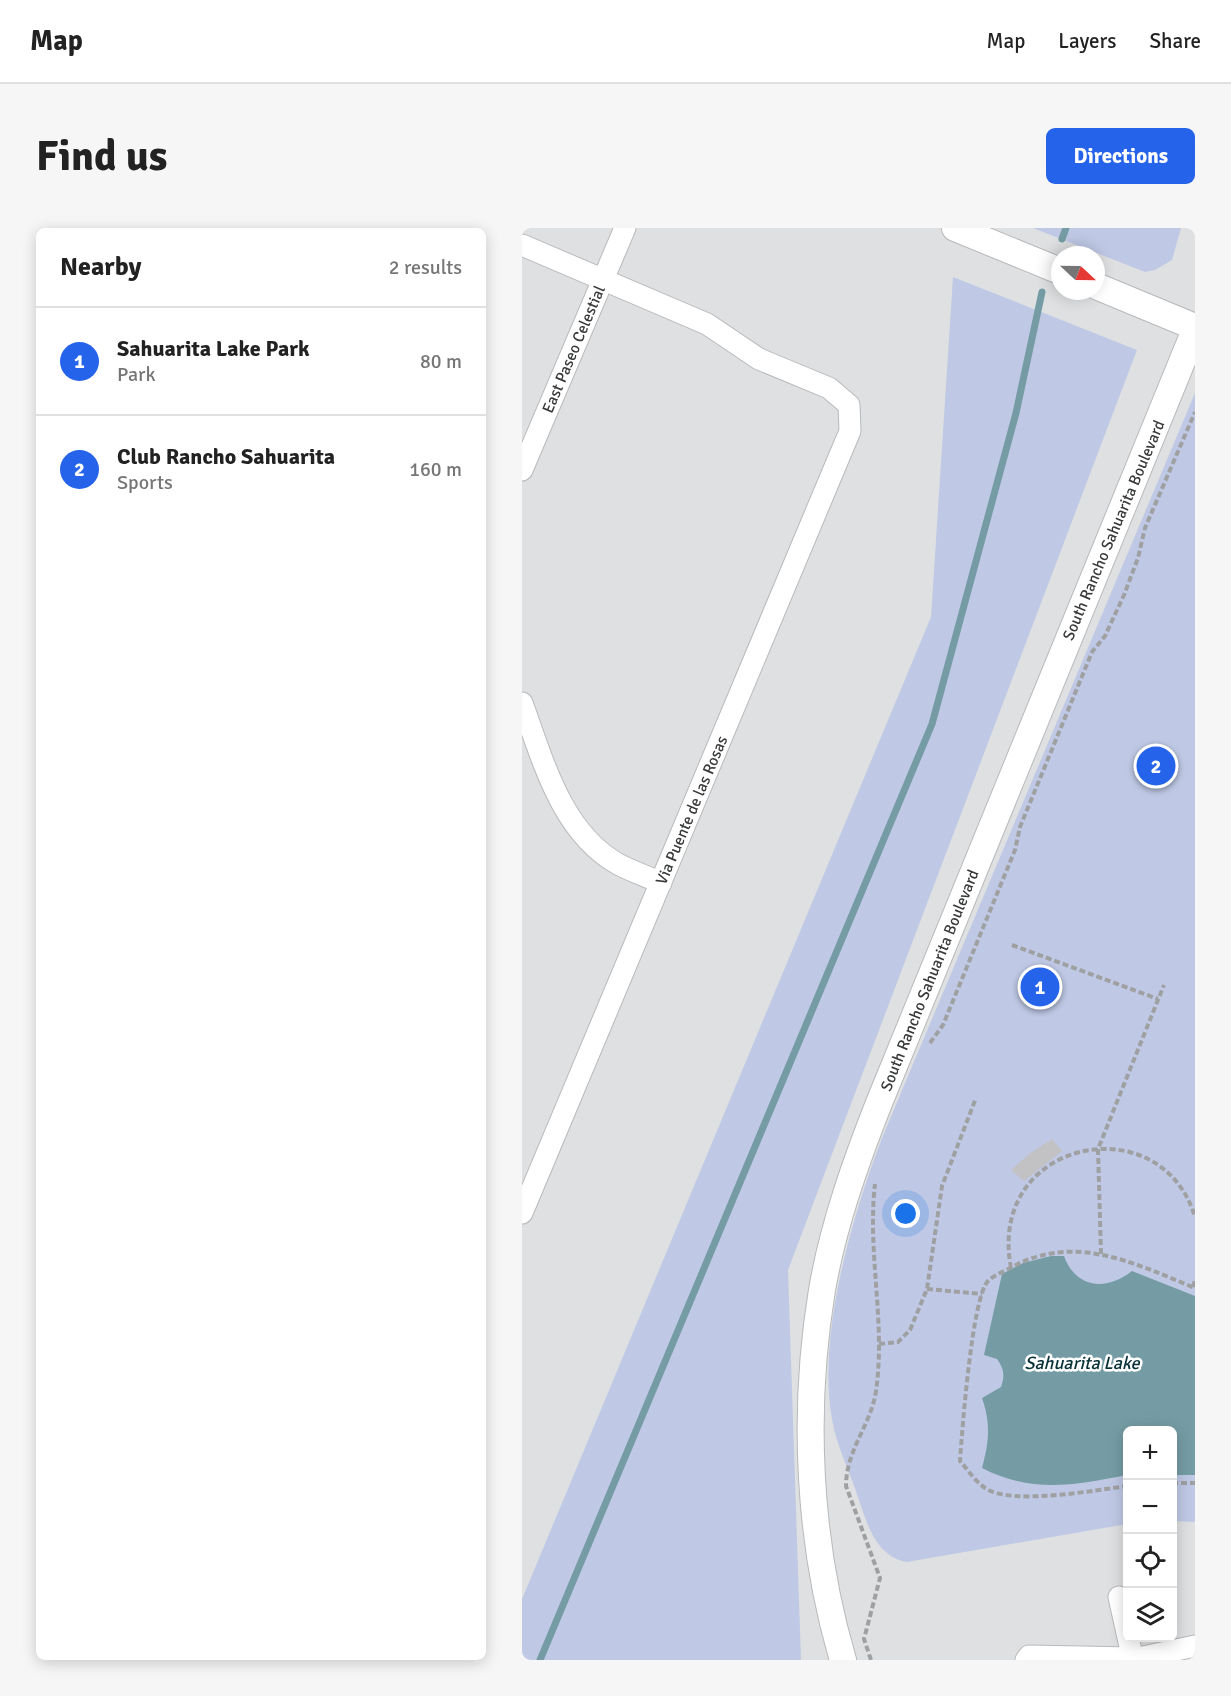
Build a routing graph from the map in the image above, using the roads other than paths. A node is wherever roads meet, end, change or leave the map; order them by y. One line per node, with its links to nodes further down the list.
1 (625, 228): 5 (street, East Paseo Celestial)
2 (955, 228): 4 (street)
3 (522, 245): 5 (street)
4 (1051, 267)
5 (603, 280): 8 (street, East Paseo Celestial); 10 (street, Via Puente de las Rosas)
6 (1105, 290): 7 (street)
7 (1195, 328): 16 (street, South Rancho Sahuarita Boulevard)
8 (522, 470)
9 (522, 703): 10 (street)
10 (661, 882): 11 (street, Via Puente de las Rosas)
11 (522, 1213)
12 (1119, 1597): 15 (street)
13 (1195, 1646): 15 (street)
14 (1054, 1657): 15 (street); 17 (street)
15 (1131, 1659)
16 (843, 1660)
17 (1026, 1660)

